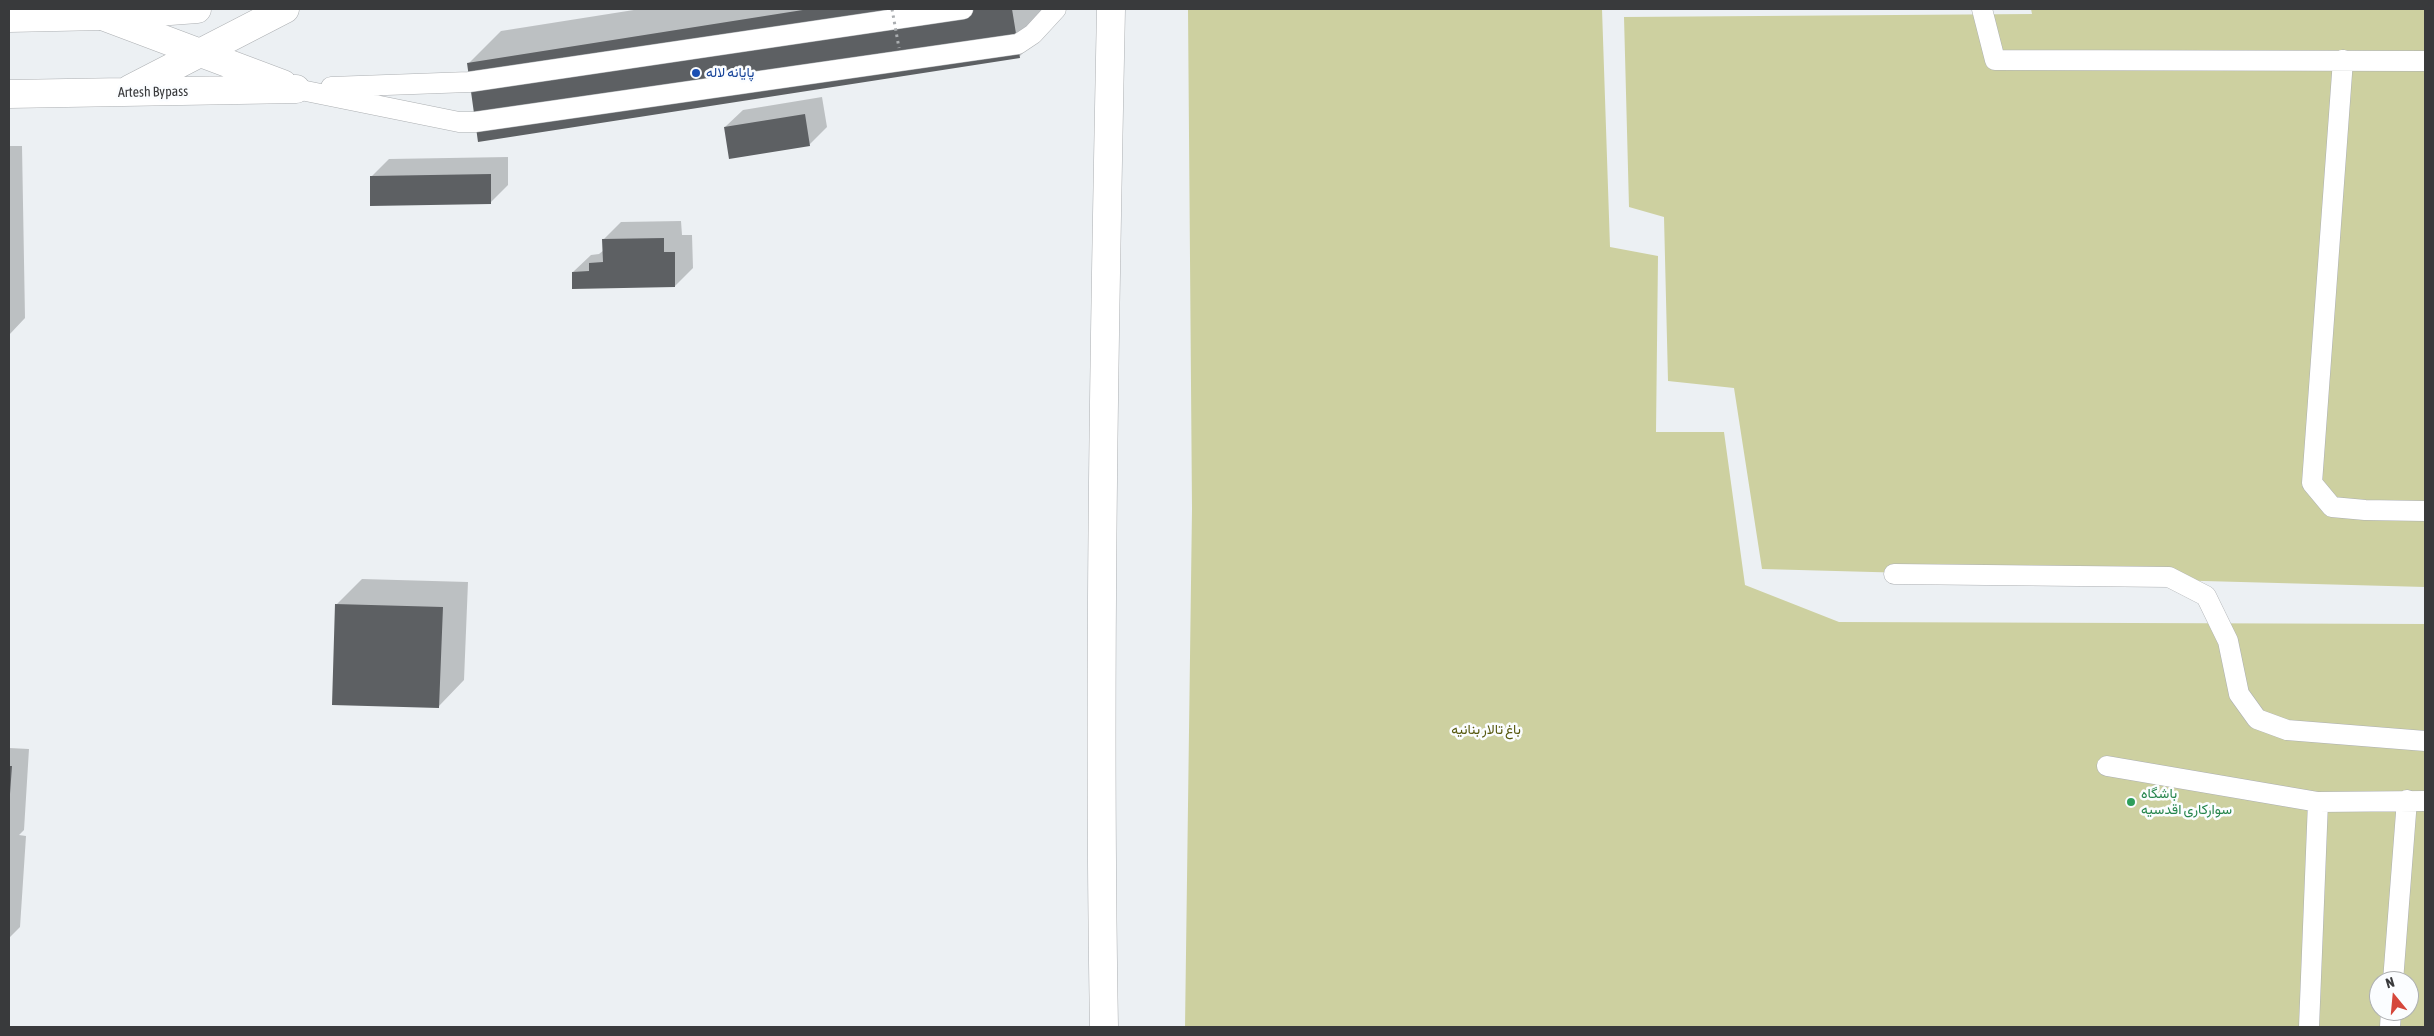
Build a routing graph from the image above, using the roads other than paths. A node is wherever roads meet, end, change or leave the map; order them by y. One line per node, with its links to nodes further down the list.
1 (197, 9): 7 (main road)
2 (285, 9): 9 (main road)
3 (963, 9): 12 (lane)
4 (1056, 9): 12 (lane)
5 (1111, 9): 22 (main road)
6 (1982, 9): 10 (lane)
7 (102, 16): 8 (main road); 9 (main road)
8 (9, 18)
9 (200, 53): 12 (main road); 13 (main road)
10 (2343, 60): 11 (lane); 15 (lane)
11 (2425, 61)
12 (296, 88): 13 (main road, Artesh Bypass)
13 (124, 92): 14 (main road, Artesh Bypass)
14 (9, 94)
15 (2425, 510)
16 (1894, 574): 17 (lane)
17 (2425, 741)
18 (2108, 766): 20 (lane)
19 (2416, 801): 20 (lane); 21 (lane)
20 (2318, 802): 23 (lane)
21 (2394, 971)
22 (1104, 1027)
23 (2309, 1027)

